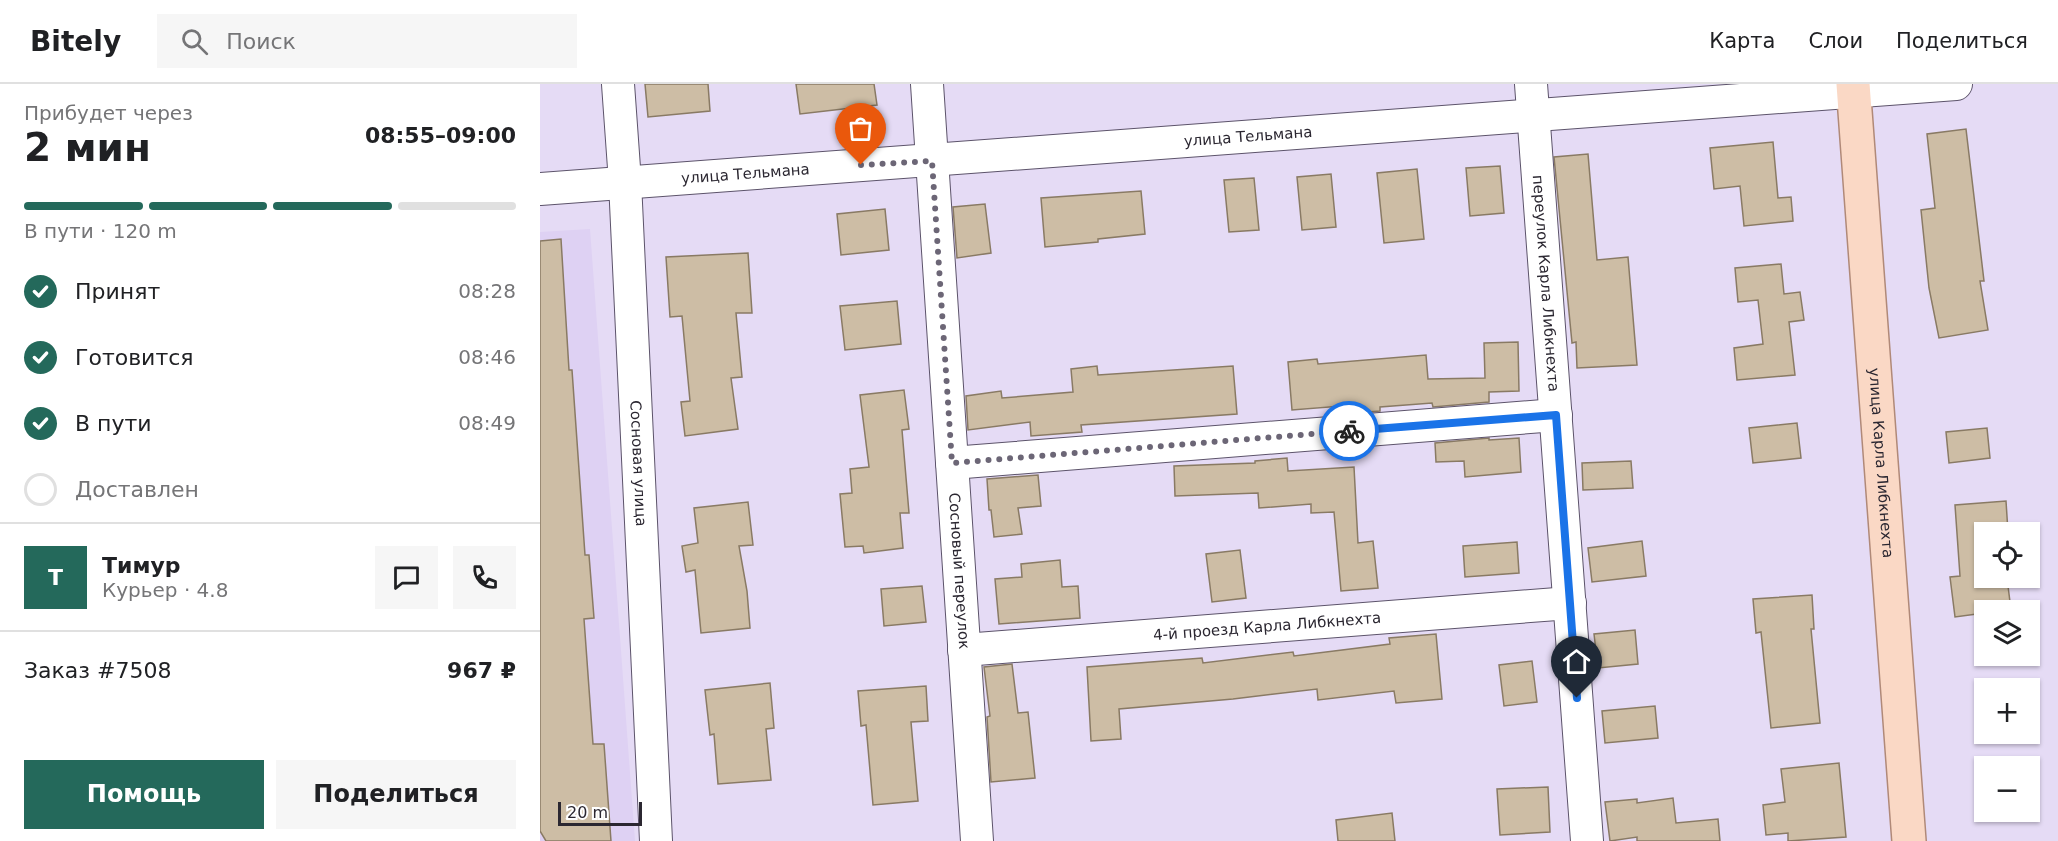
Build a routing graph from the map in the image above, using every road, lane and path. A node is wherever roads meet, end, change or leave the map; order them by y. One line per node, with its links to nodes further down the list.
1 (618, 84): 8 (street, Сосновая улица)
2 (927, 84): 7 (street, Сосновый переулок)
3 (1531, 84): 6 (street, переулок Карла Либкнехта)
4 (1956, 84): 5 (street, улица Тельмана)
5 (1853, 87): 6 (street, улица Тельмана); 17 (main road, улица Карла Либкнехта)
6 (1533, 115): 7 (street, улица Тельмана); 10 (street, переулок Карла Либкнехта)
7 (932, 161): 8 (street, улица Тельмана); 11 (street, Сосновый переулок)
8 (625, 182): 9 (street, улица Тельмана); 14 (street, Сосновая улица)
9 (540, 189)
10 (1556, 415): 11 (street); 12 (street, переулок Карла Либкнехта)
11 (952, 463): 13 (street, Сосновый переулок)
12 (1570, 603): 13 (street, 4-й проезд Карла Либкнехта); 16 (street, переулок Карла Либкнехта)
13 (964, 650): 15 (street, Сосновый переулок)
14 (656, 841)
15 (977, 841)
16 (1587, 841)
17 (1910, 841)

